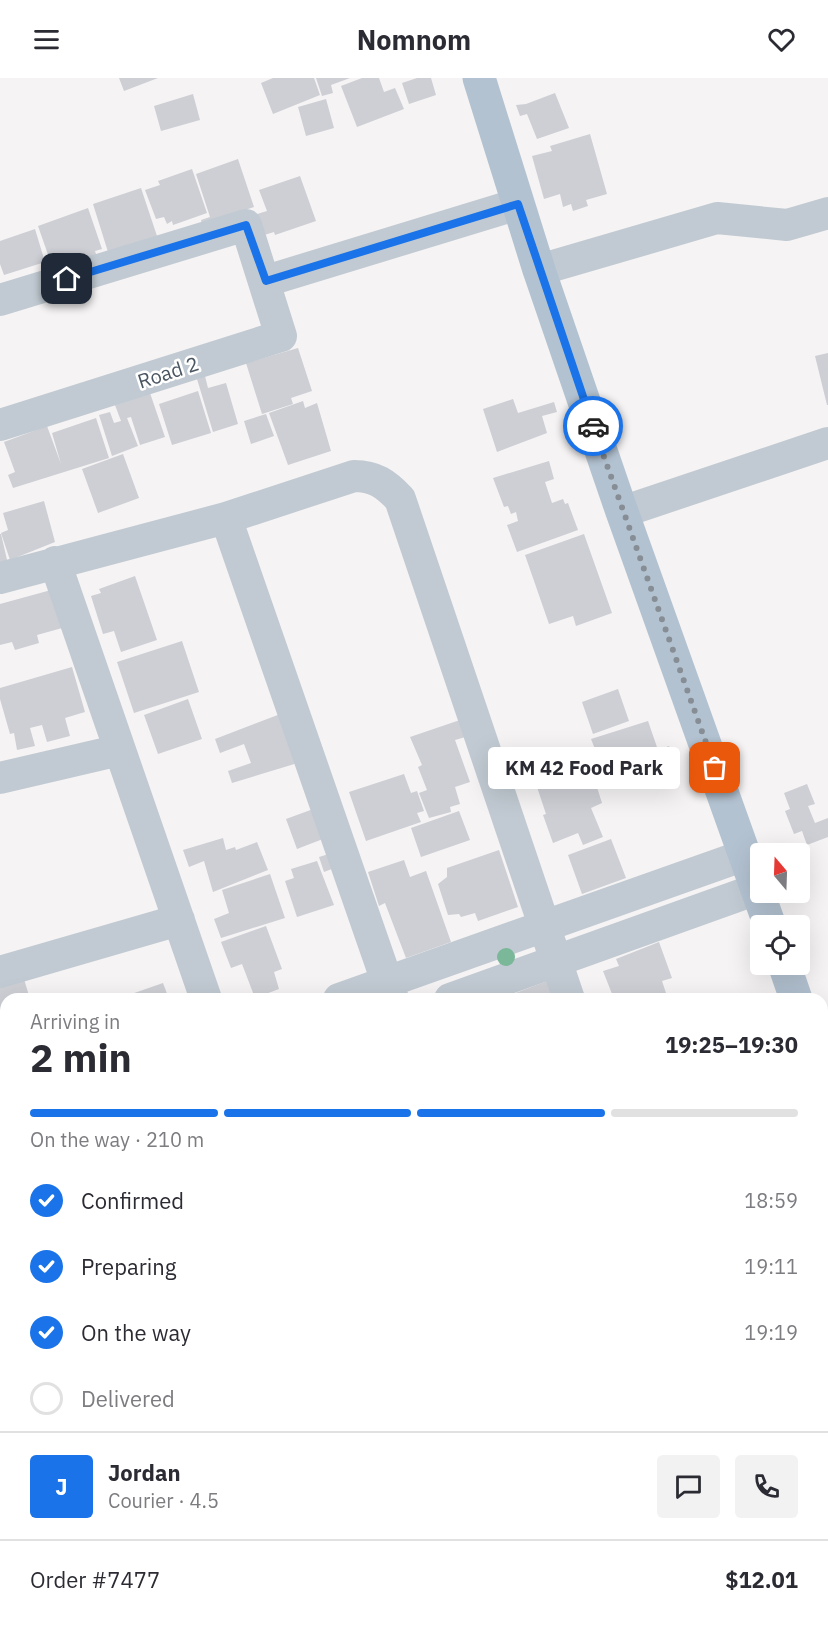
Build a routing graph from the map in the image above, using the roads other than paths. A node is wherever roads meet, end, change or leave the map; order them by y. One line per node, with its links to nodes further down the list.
1 (478, 78): 2 (main road)
2 (518, 204): 4 (main road); 5 (street)
3 (828, 213): 4 (street)
4 (539, 270): 9 (main road)
5 (266, 281): 6 (street); 7 (street, Road 2)
6 (0, 300)
7 (0, 425)
8 (828, 443): 9 (street)
9 (622, 512): 15 (main road)
10 (226, 518): 11 (street); 19 (street); 23 (street)
11 (55, 562): 12 (street); 13 (street)
12 (0, 578)
13 (120, 750): 14 (street); 18 (street)
14 (0, 778)
15 (745, 855): 16 (main road); 19 (street)
16 (750, 869)
17 (750, 892): 20 (street)
18 (179, 920): 21 (street); 24 (street)
19 (545, 926): 20 (street); 23 (street)
20 (556, 961): 25 (street); 26 (street)
21 (0, 972)
22 (788, 975): 27 (main road)
23 (389, 991)
24 (204, 993)
25 (467, 993)
26 (567, 993)
27 (794, 993)

